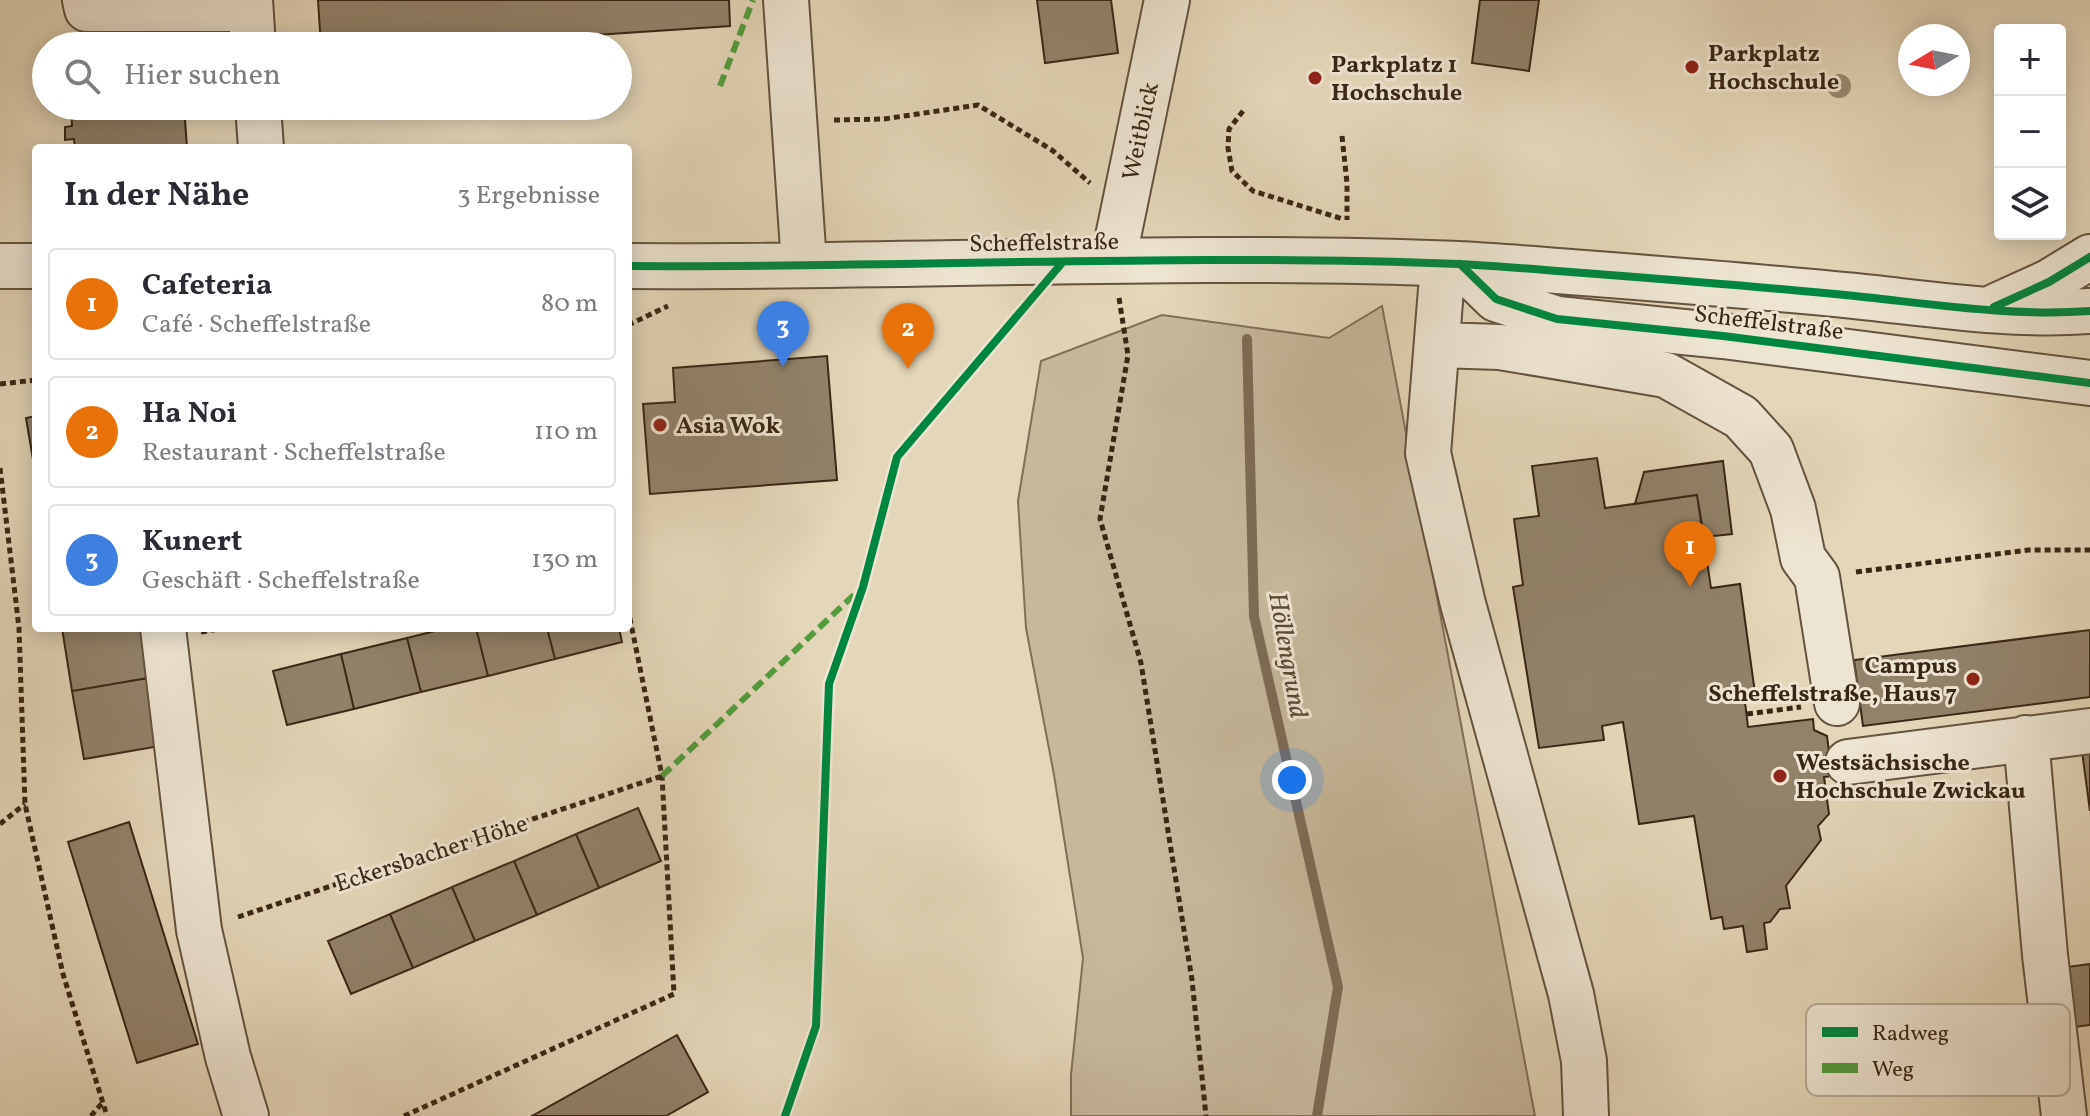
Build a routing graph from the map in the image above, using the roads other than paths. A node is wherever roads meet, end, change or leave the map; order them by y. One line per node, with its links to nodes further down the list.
1 (85, 0): 4 (street)
2 (786, 0): 9 (street)
3 (1167, 0): 8 (street, Weitblick)
4 (251, 18)
5 (259, 120): 6 (street)
6 (261, 144)
7 (2090, 257): 14 (street)
8 (1113, 261): 9 (street, Scheffelstraße); 10 (street, Scheffelstraße)
9 (804, 264): 13 (street, Scheffelstraße)
10 (1452, 264): 14 (street, Scheffelstraße); 16 (street); 17 (street, Scheffelstraße)
11 (0, 266): 12 (street)
12 (32, 266)
13 (632, 266)
14 (1990, 309): 15 (street, Scheffelstraße)
15 (2090, 311)
16 (1438, 345): 19 (street); 26 (street)
17 (2090, 383)
18 (163, 632): 25 (street)
19 (1837, 703)
20 (2090, 731): 21 (street)
21 (2026, 738): 22 (street); 23 (street)
22 (1848, 762)
23 (2051, 1004)
24 (2062, 1096): 27 (street)
25 (246, 1116)
26 (1586, 1116)
27 (2064, 1116)

